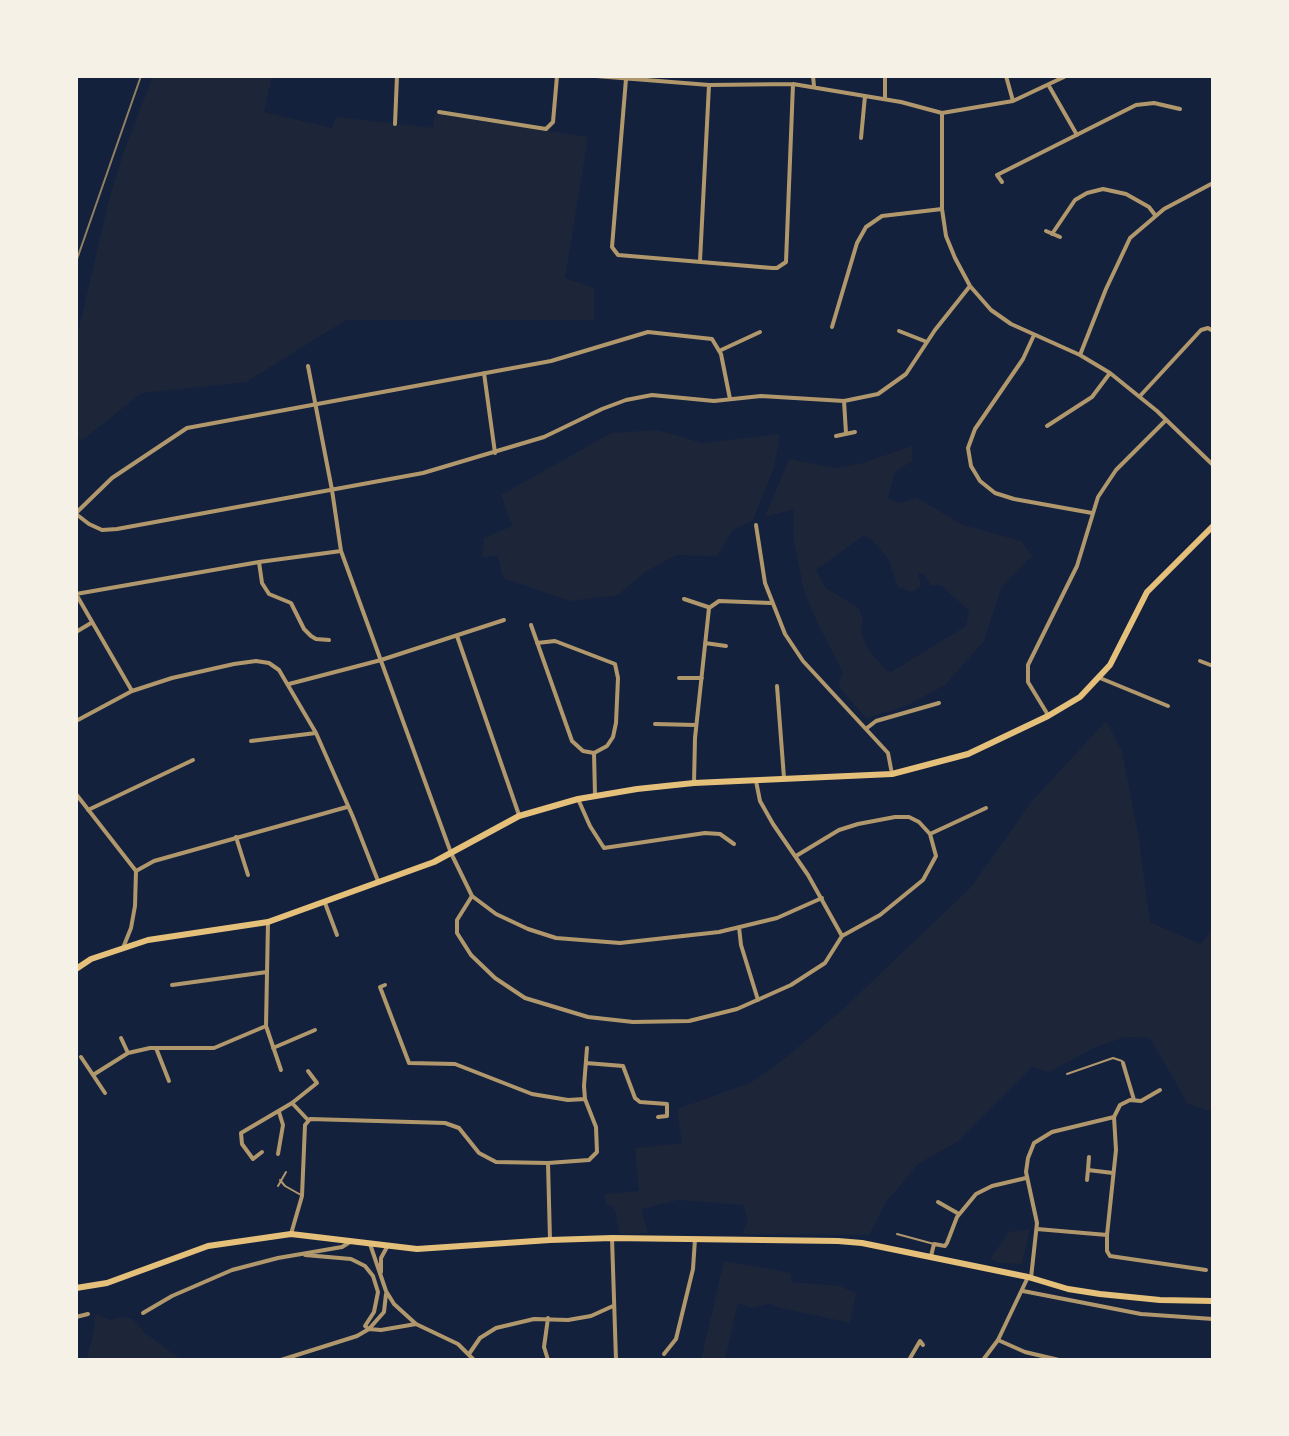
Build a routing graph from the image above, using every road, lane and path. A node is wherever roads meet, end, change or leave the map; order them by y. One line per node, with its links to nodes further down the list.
1 (397, 76): 21 (street)
2 (557, 76): 19 (street)
3 (596, 76): 9 (street)
4 (687, 76): 10 (street)
5 (813, 76): 13 (street)
6 (885, 76): 16 (street)
7 (1006, 76): 17 (street)
8 (1066, 76): 14 (street)
9 (626, 79): 10 (street); 31 (street)
10 (687, 84): 12 (street)
11 (793, 84): 12 (street); 13 (street); 31 (street)
12 (709, 85): 31 (street)
13 (814, 86): 15 (street)
14 (1049, 86): 17 (street); 22 (street)
15 (865, 96): 16 (street); 23 (street)
16 (885, 99): 20 (street)
17 (1013, 101): 20 (street)
18 (1180, 109): 22 (street)
19 (439, 112)
20 (942, 113): 26 (street)
21 (395, 124)
22 (1077, 135): 24 (street)
23 (861, 138)
24 (1002, 182)
25 (1213, 183): 27 (street)
26 (942, 209): 32 (street); 33 (street)
27 (1155, 215): 29 (street); 40 (street)
28 (1046, 231): 29 (street)
29 (1052, 234): 30 (street)
30 (1060, 237)
31 (700, 261)
32 (970, 286): 37 (street); 38 (street)
33 (832, 327)
34 (899, 331): 38 (street)
35 (1213, 331): 44 (street)
36 (760, 332): 39 (street)
37 (1034, 335): 40 (street); 57 (street)
38 (928, 342): 46 (street)
39 (719, 351): 42 (street); 45 (street)
40 (1080, 355): 43 (street)
41 (308, 366): 47 (street)
42 (484, 373): 47 (street); 53 (street)
43 (1110, 373): 44 (street); 49 (street)
44 (1140, 396): 48 (street)
45 (730, 399): 46 (street); 53 (street)
46 (844, 401): 51 (street)
47 (315, 404): 55 (street); 56 (street)
48 (1166, 420): 54 (street); 57 (street)
49 (1056, 429)
50 (855, 432): 51 (street)
51 (846, 433): 52 (street)
52 (836, 436)
53 (495, 453): 55 (street)
54 (1213, 465)
55 (332, 490): 56 (street); 60 (street)
56 (76, 513)
57 (1092, 513): 86 (street)
58 (756, 525): 64 (street)
59 (1213, 526): 80 (main road)
60 (341, 551): 61 (street); 75 (street)
61 (259, 562): 62 (street); 71 (street)
62 (76, 594): 67 (street)
63 (684, 599): 65 (street)
64 (771, 603): 65 (street); 90 (street)
65 (709, 608): 73 (street)
66 (504, 620): 70 (street)
67 (91, 623): 69 (street); 83 (street)
68 (531, 625): 72 (street)
69 (76, 632)
70 (457, 636): 75 (street); 105 (street)
71 (329, 640)
72 (537, 643): 93 (street); 93 (street)
73 (705, 643): 74 (street); 79 (street)
74 (726, 646)
75 (381, 660): 81 (street); 109 (street)
76 (1200, 661): 77 (street)
77 (1213, 666)
78 (679, 678): 79 (street)
79 (702, 678): 89 (street)
80 (1100, 678): 85 (street); 86 (main road)
81 (289, 684): 83 (street); 91 (street)
82 (777, 686): 96 (street)
83 (132, 691): 87 (street)
84 (939, 703): 90 (street)
85 (1168, 706)
86 (1048, 716): 95 (main road)
87 (76, 721)
88 (655, 724): 89 (street)
89 (696, 725): 98 (street)
90 (867, 728): 95 (street)
91 (316, 733): 92 (street); 102 (street)
92 (251, 741)
93 (594, 753): 100 (street)
94 (193, 760): 104 (street)
95 (892, 774): 96 (main road)
96 (784, 778): 97 (main road)
97 (756, 779): 98 (main road); 110 (street)
98 (694, 783): 100 (main road)
99 (76, 794): 104 (street)
100 (595, 796): 101 (main road)
101 (578, 799): 105 (main road); 108 (street)
102 (348, 807): 107 (street); 113 (street)
103 (986, 808): 106 (street)
104 (88, 810): 111 (street)
105 (519, 816): 109 (main road)
106 (930, 834): 110 (street); 120 (street)
107 (236, 837): 111 (street); 112 (street)
108 (734, 844)
109 (451, 853): 113 (main road); 114 (street)
110 (796, 856): 115 (street)
111 (136, 871): 121 (street)
112 (248, 875)
113 (379, 883): 116 (main road)
114 (472, 896): 118 (street); 126 (street)
115 (822, 898): 118 (street); 120 (street)
116 (325, 903): 117 (main road); 119 (street)
117 (268, 922): 121 (main road); 123 (street)
118 (739, 927): 126 (street)
119 (337, 935)
120 (842, 936): 126 (street)
121 (123, 948): 122 (main road)
122 (76, 969)
123 (267, 972): 124 (street); 127 (street)
124 (172, 985)
125 (380, 987): 135 (street)
126 (758, 1000)
127 (266, 1026): 130 (street); 131 (street)
128 (315, 1030): 131 (street)
129 (121, 1038): 133 (street)
130 (156, 1048): 133 (street); 143 (street)
131 (273, 1048): 139 (street)
132 (587, 1048): 136 (street)
133 (128, 1053): 142 (street)
134 (81, 1057): 142 (street)
135 (409, 1063): 138 (street); 146 (street)
136 (586, 1063): 146 (street); 150 (street)
137 (1123, 1063): 141 (lane); 147 (street)
138 (401, 1064)
139 (281, 1070)
140 (308, 1071): 148 (street)
141 (1067, 1074)
142 (93, 1075): 145 (street)
143 (169, 1081)
144 (1160, 1090): 147 (street)
145 (105, 1093)
146 (585, 1099): 156 (street)
147 (1134, 1100): 151 (street)
148 (292, 1103): 149 (street); 152 (street)
149 (279, 1112): 153 (street); 154 (street)
150 (658, 1117)
151 (1114, 1117): 159 (street); 160 (street)
152 (308, 1120): 156 (street); 164 (street)
153 (262, 1152)
154 (278, 1154)
155 (1089, 1157): 157 (street)
156 (548, 1163): 173 (street)
157 (1088, 1170): 159 (street); 162 (street)
158 (286, 1172): 161 (lane)
159 (1113, 1173): 170 (street)
160 (1026, 1178): 166 (street); 167 (street)
161 (280, 1180): 163 (lane); 164 (lane)
162 (1087, 1180)
163 (278, 1186)
164 (302, 1196): 168 (street)
165 (938, 1202): 166 (street)
166 (959, 1214): 176 (street)
167 (1037, 1229): 170 (street); 182 (street)
168 (291, 1234): 174 (main road); 183 (main road)
169 (897, 1234): 176 (lane)
170 (1107, 1235): 180 (street)
171 (612, 1238): 172 (main road); 173 (main road); 187 (street)
172 (695, 1239): 179 (main road); 198 (street)
173 (550, 1240): 177 (main road)
174 (351, 1241): 175 (main road); 178 (street)
175 (370, 1244): 177 (main road); 181 (street)
176 (934, 1244): 179 (street)
177 (387, 1247): 181 (street)
178 (303, 1255): 188 (street); 194 (street)
179 (931, 1258): 182 (main road)
180 (1206, 1270)
181 (381, 1275): 184 (street)
182 (1030, 1277): 185 (street); 186 (main road)
183 (76, 1288)
184 (386, 1291): 193 (street); 194 (street)
185 (1023, 1291): 192 (street); 195 (street)
186 (1213, 1301)
187 (613, 1306): 191 (street); 203 (street)
188 (143, 1313)
189 (88, 1314): 190 (street)
190 (76, 1317)
191 (548, 1318): 197 (street); 202 (street)
192 (1213, 1319)
193 (416, 1324): 194 (street); 197 (street)
194 (369, 1329): 199 (street)
195 (998, 1340): 205 (street); 206 (street)
196 (923, 1345): 204 (street)
197 (469, 1354): 201 (street)
198 (664, 1354)
199 (289, 1359): 200 (street)
200 (281, 1360)
201 (474, 1360)
202 (548, 1360)
203 (616, 1360)
204 (909, 1360)
205 (983, 1360)
206 (1059, 1360)

